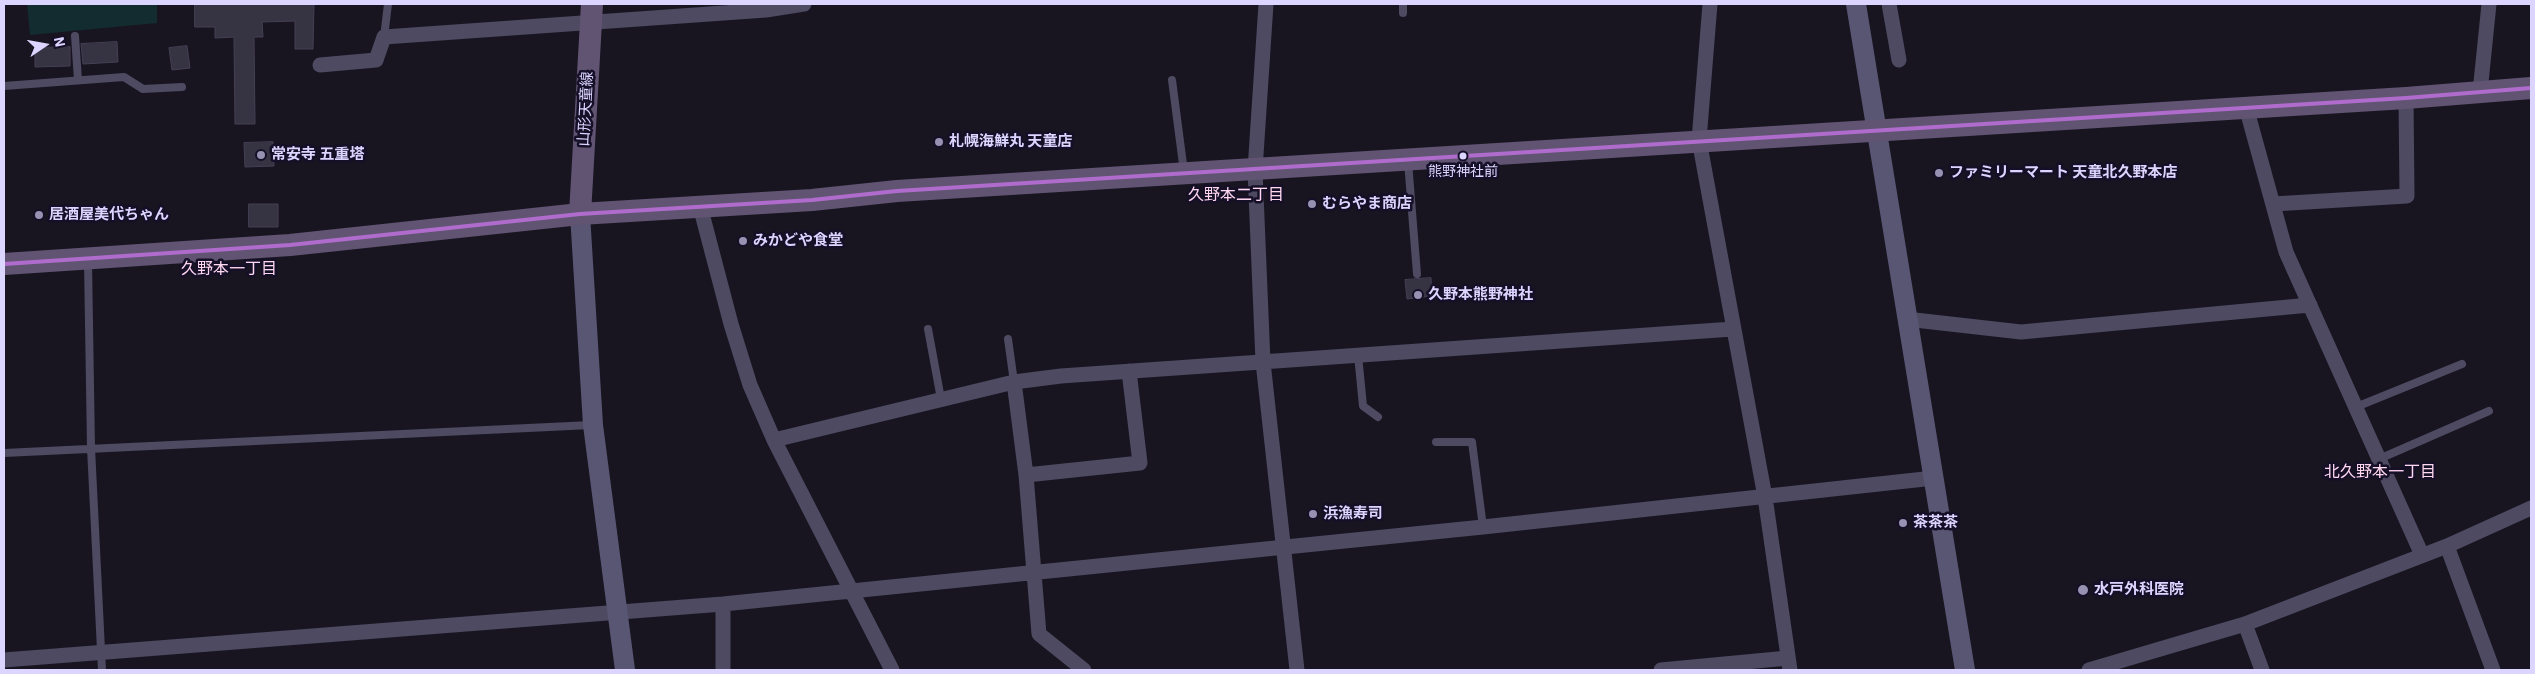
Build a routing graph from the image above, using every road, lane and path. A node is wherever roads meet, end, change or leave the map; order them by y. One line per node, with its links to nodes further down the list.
1 (388, 4): 12 (lane)
2 (804, 4): 10 (street)
3 (1266, 4): 26 (street)
4 (1403, 4): 9 (lane)
5 (1710, 4): 24 (street)
6 (1856, 4): 23 (street)
7 (1889, 4): 13 (street)
8 (2489, 4): 20 (street)
9 (1403, 13)
10 (591, 14): 12 (street); 30 (main road, 山形天童線)
11 (74, 36): 15 (lane)
12 (384, 37): 14 (street)
13 (1899, 60)
14 (320, 65)
15 (78, 80): 17 (lane); 18 (lane)
16 (1172, 80): 27 (lane)
17 (4, 86)
18 (182, 87)
19 (2531, 88): 20 (main road)
20 (2480, 92): 21 (main road)
21 (2406, 98): 22 (main road); 28 (street)
22 (2246, 107): 23 (main road); 28 (street)
23 (1877, 129): 24 (main road); 35 (street)
24 (1699, 140): 25 (main road); 37 (street)
25 (1408, 160): 26 (main road); 33 (lane)
26 (1255, 170): 27 (main road); 40 (street)
27 (1184, 174): 29 (main road)
28 (2273, 204): 34 (street)
29 (700, 206): 30 (main road); 49 (street)
30 (580, 214): 31 (main road); 48 (street)
31 (88, 257): 32 (main road); 51 (lane)
32 (4, 264)
33 (1417, 274)
34 (2310, 305): 35 (street); 45 (street)
35 (1906, 318): 55 (street)
36 (928, 329): 44 (lane)
37 (1733, 329): 39 (street); 56 (street)
38 (1008, 339): 43 (lane)
39 (1358, 355): 40 (street); 47 (lane)
40 (1262, 362): 42 (street); 59 (street)
41 (2462, 364): 45 (lane)
42 (1129, 371): 43 (street); 54 (street)
43 (1014, 382): 44 (street); 54 (street)
44 (942, 399): 49 (street)
45 (2356, 407): 53 (street)
46 (2489, 411): 53 (lane)
47 (1378, 417)
48 (593, 425): 51 (lane); 65 (street)
49 (774, 440): 63 (street)
50 (1436, 442): 58 (lane)
51 (91, 448): 52 (lane); 67 (lane)
52 (4, 453)
53 (2379, 459): 61 (street)
54 (1026, 475): 62 (street)
55 (1934, 478): 56 (street); 78 (street)
56 (1765, 497): 58 (street); 69 (street)
57 (2531, 508): 60 (street)
58 (1483, 527): 59 (street)
59 (1283, 546): 62 (street); 76 (street)
60 (2447, 546): 61 (street); 81 (street)
61 (2422, 555): 66 (street)
62 (1033, 573): 63 (street); 75 (street)
63 (850, 591): 64 (street); 74 (street)
64 (723, 604): 65 (street); 73 (street)
65 (617, 613): 67 (street); 72 (street)
66 (2245, 624): 79 (street); 80 (street)
67 (102, 653): 68 (street); 71 (lane)
68 (4, 660)
69 (1789, 664): 70 (street)
70 (1702, 668): 77 (street)
71 (102, 670)
72 (625, 670)
73 (723, 670)
74 (892, 670)
75 (1084, 670)
76 (1297, 670)
77 (1661, 670)
78 (1965, 670)
79 (2089, 670)
80 (2262, 670)
81 (2493, 670)

